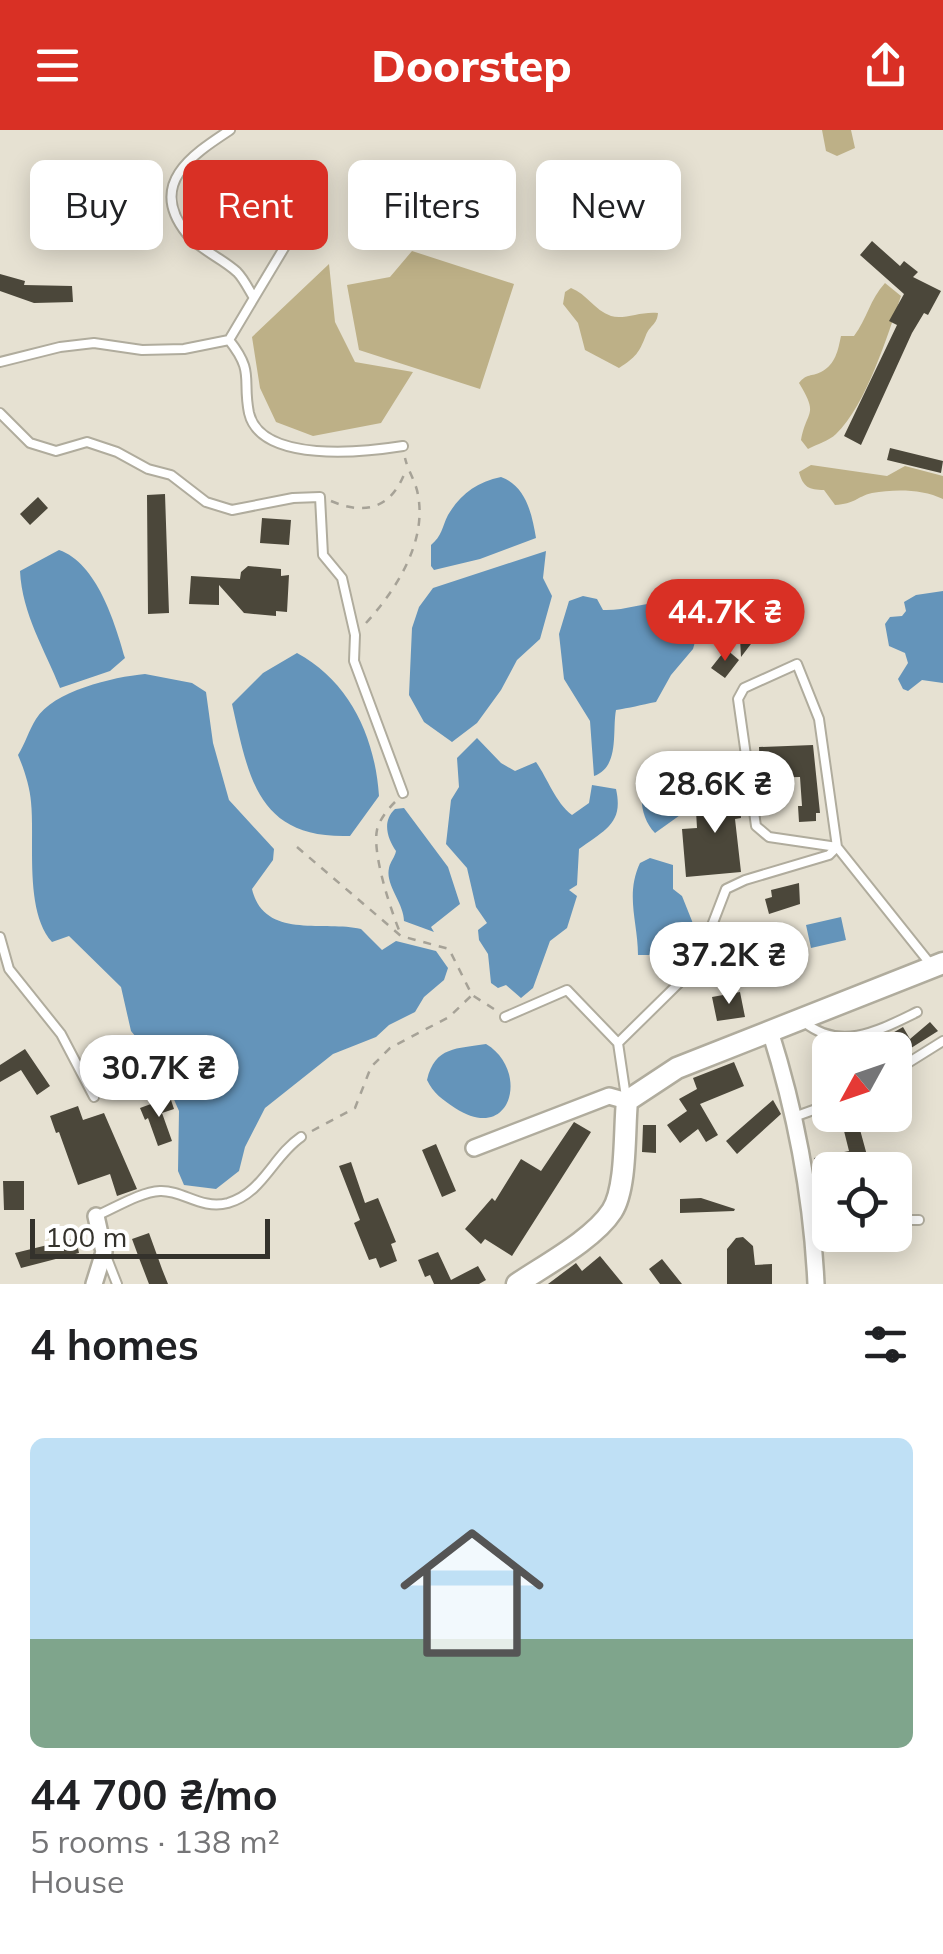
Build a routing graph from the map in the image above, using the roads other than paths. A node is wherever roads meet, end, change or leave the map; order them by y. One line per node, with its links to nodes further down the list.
1 (230, 130): 3 (lane)
2 (283, 250): 3 (lane)
3 (254, 298): 4 (lane)
4 (230, 340): 5 (lane); 7 (lane)
5 (0, 362)
6 (0, 413): 8 (lane)
7 (403, 446)
8 (403, 793)
9 (837, 846): 9 (lane); 11 (lane); 17 (lane)
10 (0, 936): 19 (lane)
11 (938, 964): 14 (street)
12 (917, 1012): 14 (lane)
13 (506, 1017): 17 (lane)
14 (800, 1019): 15 (street)
15 (770, 1031): 20 (street); 22 (street)
16 (943, 1041): 18 (lane)
17 (618, 1043): 20 (lane)
18 (912, 1060)
19 (94, 1096)
20 (627, 1101): 24 (street); 33 (street)
21 (812, 1110): 22 (lane)
22 (794, 1117): 25 (street)
23 (302, 1137): 26 (lane)
24 (474, 1148)
25 (812, 1187)
26 (96, 1216): 29 (street)
27 (912, 1220): 28 (lane)
28 (918, 1220)
29 (104, 1252): 31 (street); 32 (lane)
30 (819, 1252): 34 (street)
31 (94, 1284)
32 (118, 1284)
33 (517, 1284)
34 (816, 1284)

